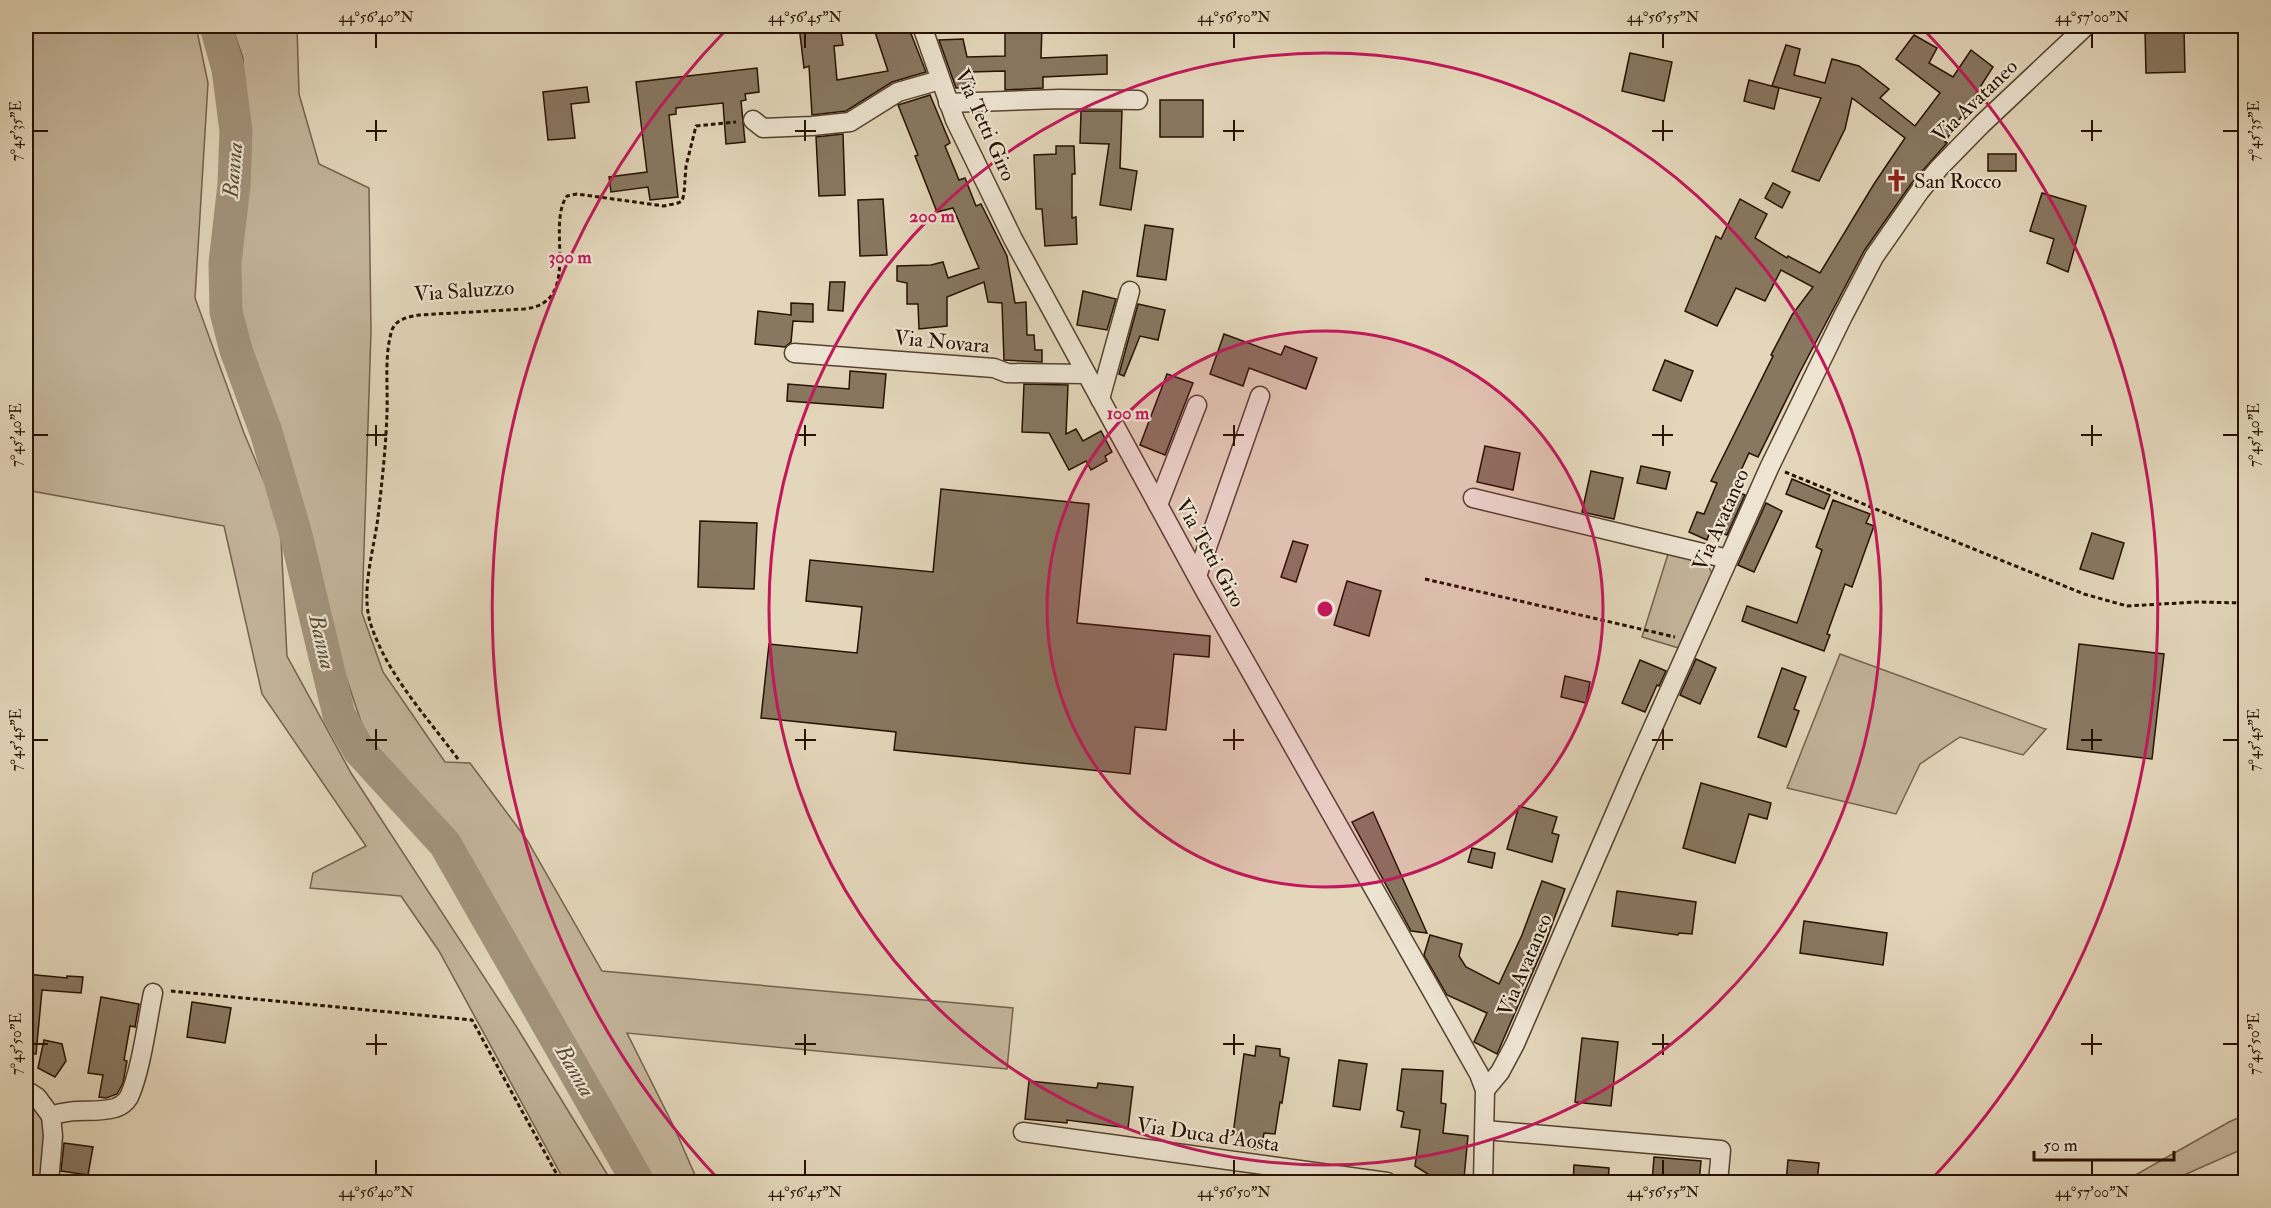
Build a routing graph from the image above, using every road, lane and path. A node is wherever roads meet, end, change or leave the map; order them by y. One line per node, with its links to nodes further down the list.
1 (922, 26): 3 (street, Via Tetti Giro)
2 (2086, 26): 13 (street, Via Avataneo)
3 (940, 80): 5 (street, Via Tetti Giro); 6 (street)
4 (1138, 100): 5 (street)
5 (948, 103): 9 (street, Via Tetti Giro)
6 (753, 120): 21 (path, Via Saluzzo)
7 (1130, 291): 11 (street)
8 (794, 353): 9 (street, Via Novara)
9 (1086, 374): 11 (street, Via Tetti Giro)
10 (1260, 396): 17 (street)
11 (1100, 399): 15 (street, Via Tetti Giro)
12 (1197, 405): 15 (street)
13 (1770, 466): 16 (street, Via Avataneo); 19 (path)
14 (1473, 498): 16 (street)
15 (1158, 505): 17 (street, Via Tetti Giro)
16 (1728, 559): 20 (street, Via Avataneo)
17 (1197, 576): 24 (street, Via Tetti Giro)
18 (1425, 579): 20 (path)
19 (2246, 603)
20 (1691, 641): 24 (street, Via Avataneo)
21 (458, 759)
22 (153, 993): 25 (street); 29 (path)
23 (26, 1090): 25 (street)
24 (1485, 1090): 26 (street)
25 (51, 1116): 28 (street)
26 (1485, 1130): 31 (street); 32 (street)
27 (1023, 1132): 30 (street, Via Duca d'Aosta)
28 (49, 1182)
29 (561, 1182)
30 (1387, 1182)
31 (1483, 1182)
32 (1718, 1182)

